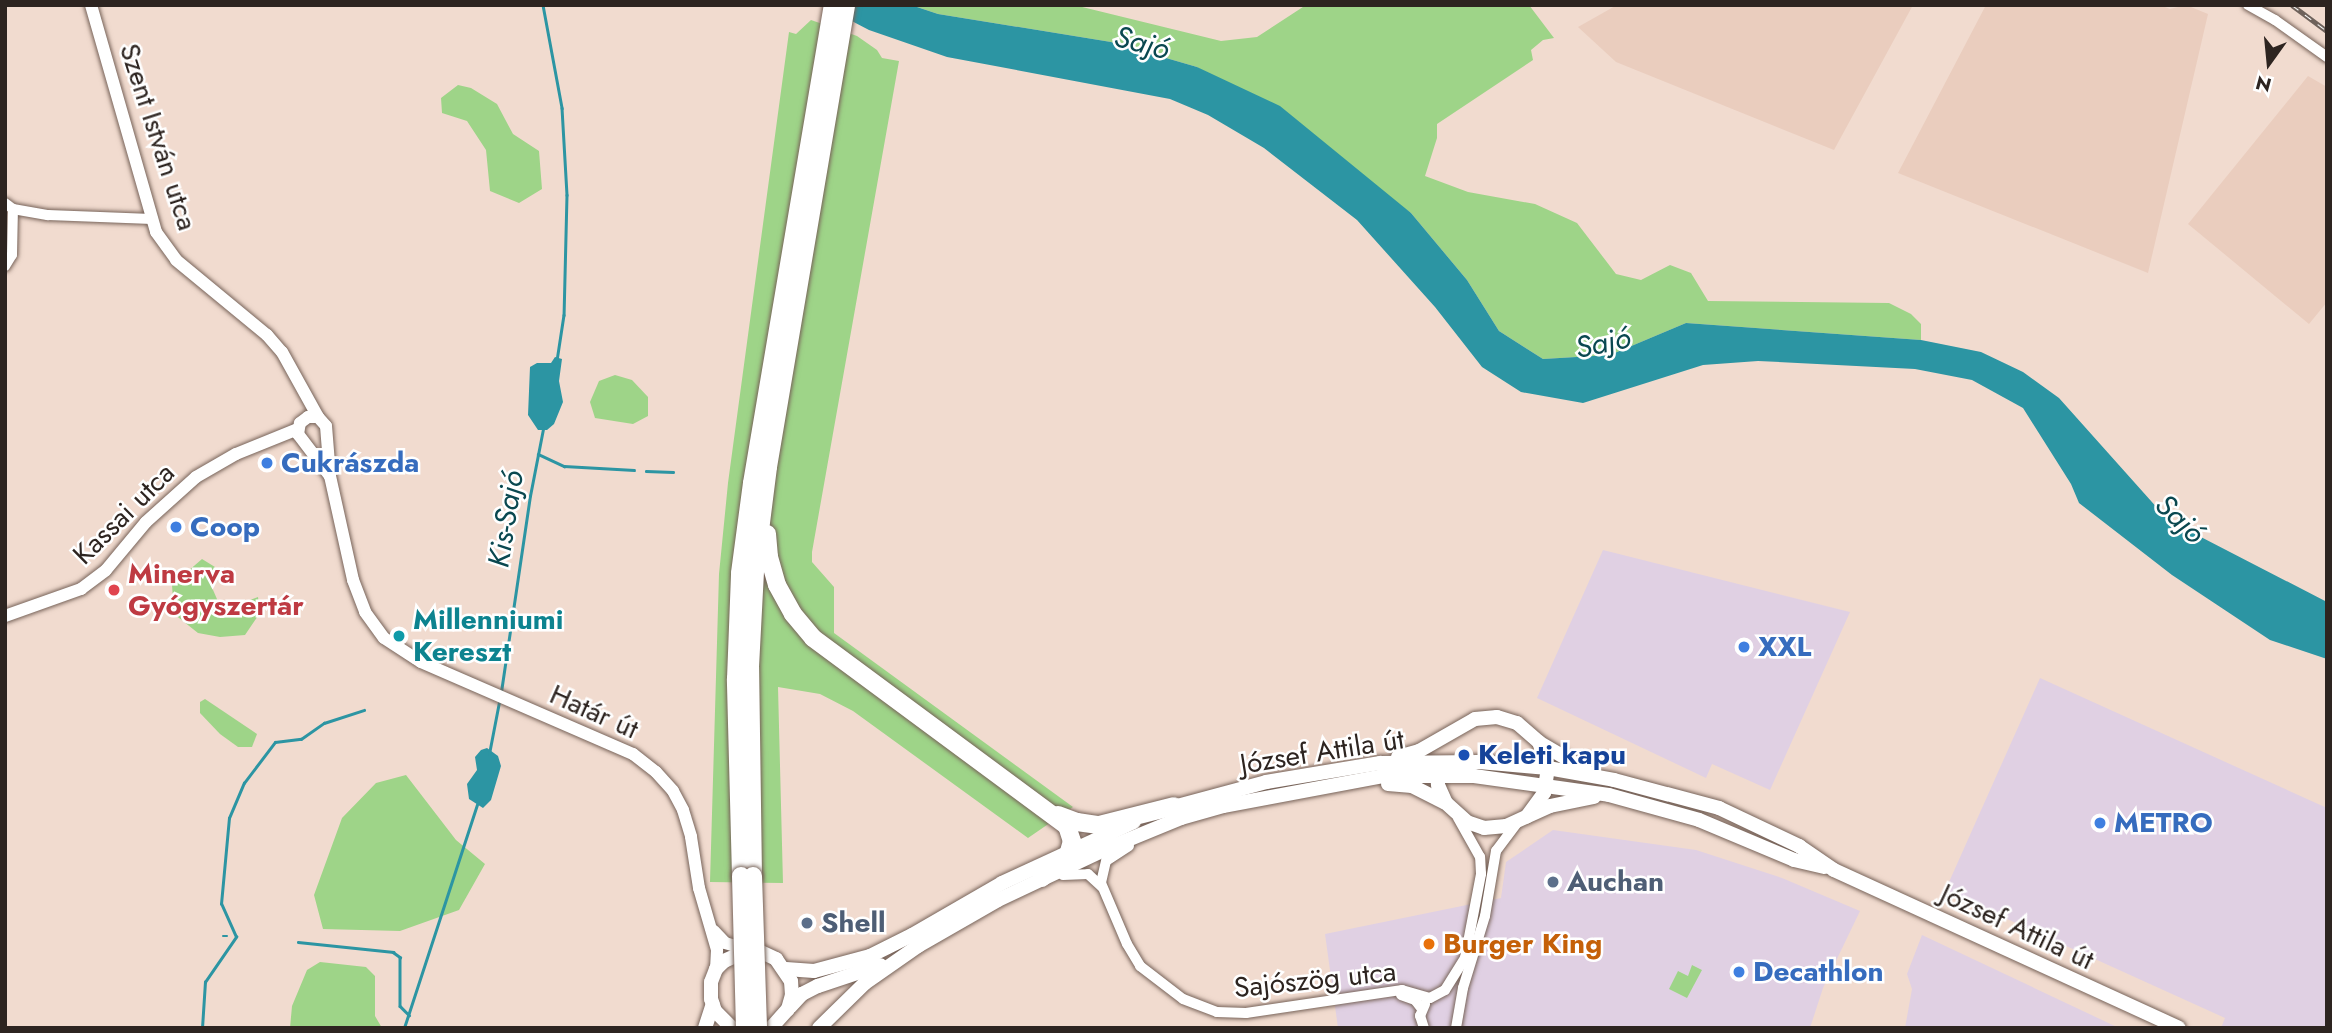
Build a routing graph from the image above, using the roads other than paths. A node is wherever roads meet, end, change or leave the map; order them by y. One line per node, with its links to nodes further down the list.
1 (91, 5): 8 (main road, Szent István utca)
2 (833, 5): 5 (highway)
3 (846, 5): 5 (highway)
4 (2248, 5): 6 (street)
5 (834, 42): 16 (highway); 35 (highway)
6 (2327, 57)
7 (9, 206): 8 (street); 9 (street)
8 (152, 219): 10 (main road, Szent István utca)
9 (5, 265)
10 (306, 395): 11 (main road, Szent István utca); 12 (main road)
11 (318, 417): 12 (main road); 13 (main road)
12 (301, 424): 14 (main road, Kassai utca); 15 (main road)
13 (326, 437): 15 (main road); 17 (main road)
14 (272, 438): 15 (main road); 18 (main road, Kassai utca)
15 (306, 444): 17 (main road)
16 (768, 467): 29 (highway); 35 (highway)
17 (330, 477): 39 (main road, Határ út)
18 (5, 616)
19 (1455, 731): 20 (main road); 21 (main road); 22 (main road)
20 (1539, 742): 23 (main road); 24 (main road)
21 (1380, 763): 22 (main road, József Attila út); 30 (main road, József Attila út)
22 (1437, 767): 23 (main road, József Attila út); 25 (main road, József Attila út); 26 (main road, József Attila út); 28 (main road)
23 (1548, 768): 24 (main road, József Attila út); 26 (main road)
24 (1614, 780): 34 (main road, József Attila út)
25 (1335, 784): 28 (main road); 30 (main road, József Attila út)
26 (1547, 784): 27 (main road, József Attila út); 32 (main road)
27 (1609, 795): 32 (main road); 34 (main road, József Attila út)
28 (1446, 803): 31 (main road)
29 (1049, 810): 30 (highway); 33 (highway)
30 (1178, 812): 33 (main road, József Attila út); 36 (main road, József Attila út); 37 (street)
31 (1456, 814): 32 (main road); 45 (street, Sajószög utca)
32 (1523, 819): 47 (street)
33 (1070, 849): 36 (highway); 43 (main road, József Attila út)
34 (1834, 870): 58 (main road, József Attila út)
35 (747, 876): 52 (highway, bridge); 53 (highway, bridge)
36 (1042, 878): 38 (main road, József Attila út)
37 (1102, 887): 38 (street); 44 (street, Sajószög utca)
38 (998, 900): 41 (main road, József Attila út)
39 (713, 931): 40 (main road); 42 (main road, Határ út)
40 (752, 951): 42 (main road); 43 (main road)
41 (898, 957): 48 (main road); 55 (main road)
42 (716, 969): 46 (main road)
43 (786, 969): 48 (main road)
44 (1387, 992): 45 (street, Sajószög utca); 49 (street)
45 (1434, 997): 47 (street); 49 (street)
46 (713, 1004): 50 (main road); 51 (main road)
47 (1458, 1008): 57 (street)
48 (788, 1009): 54 (main road)
49 (1422, 1009): 56 (street)
50 (705, 1028)
51 (732, 1028)
52 (745, 1028)
53 (758, 1028)
54 (771, 1028)
55 (819, 1028)
56 (1424, 1028)
57 (1456, 1028)
58 (2179, 1028)

